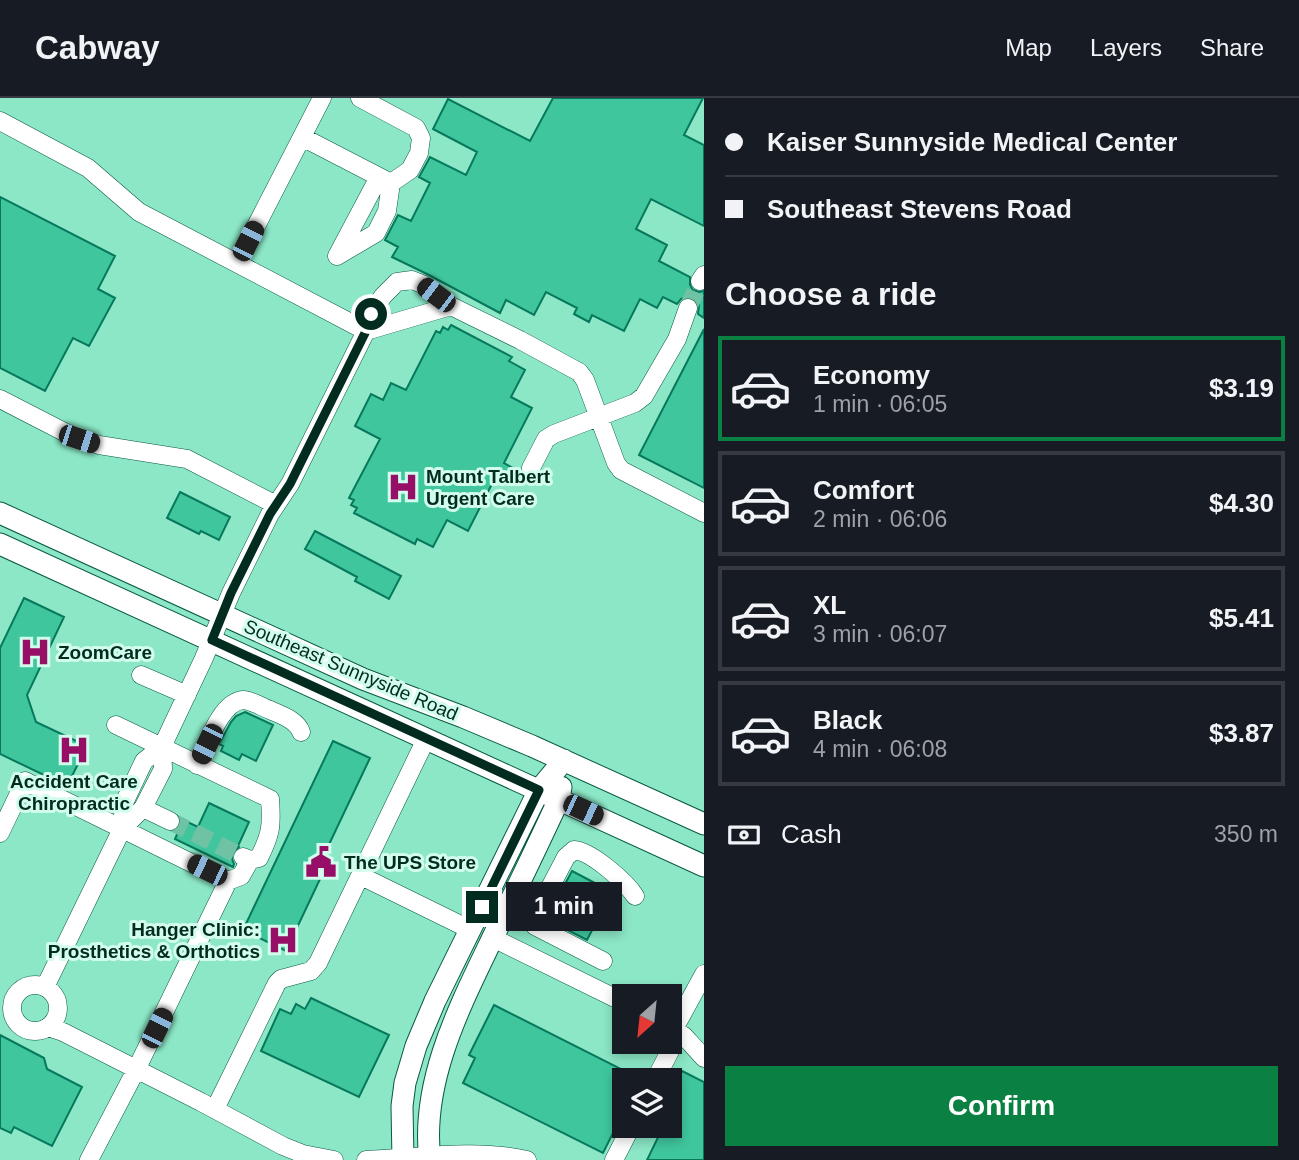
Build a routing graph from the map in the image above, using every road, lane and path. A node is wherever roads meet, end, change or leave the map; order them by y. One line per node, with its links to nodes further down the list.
1 (322, 98): 4 (street)
2 (359, 98): 5 (street)
3 (0, 121): 7 (street)
4 (302, 137): 5 (street); 7 (street)
5 (385, 180): 6 (street)
6 (337, 256)
7 (237, 263): 10 (street)
8 (451, 306): 10 (street); 10 (street); 12 (street)
9 (688, 308): 12 (street)
10 (366, 331): 14 (street)
11 (0, 399): 14 (street)
12 (598, 417): 13 (street); 15 (street)
13 (531, 468)
14 (276, 505): 18 (street)
15 (704, 513)
16 (3, 517): 18 (main road, Southeast Sunnyside Road)
17 (0, 544): 19 (main road, Southeast Sunnyside Road)
18 (222, 615): 19 (street); 26 (main road, Southeast Sunnyside Road)
19 (212, 640): 21 (street); 24 (main road, Southeast Sunnyside Road)
20 (141, 675): 21 (street)
21 (187, 695): 25 (street)
22 (116, 725): 25 (street)
23 (301, 732): 27 (street)
24 (426, 738): 28 (main road, Southeast Sunnyside Road); 36 (street)
25 (162, 747): 27 (street); 30 (street); 33 (street)
26 (564, 760): 28 (main road); 29 (main road); 32 (main road, Southeast Sunnyside Road)
27 (197, 765): 37 (street)
28 (539, 790): 29 (main road, Southeast Sunnyside Road); 39 (main road)
29 (559, 799): 35 (main road, Southeast Sunnyside Road); 40 (main road)
30 (143, 808): 31 (street); 33 (street)
31 (170, 821)
32 (704, 824)
33 (122, 829): 34 (street); 37 (street); 43 (street)
34 (0, 833)
35 (704, 866)
36 (360, 876): 39 (street); 51 (street)
37 (228, 881): 50 (street)
38 (635, 896): 41 (street)
39 (471, 930): 55 (main road)
40 (493, 938): 44 (street); 54 (main road)
41 (603, 961)
42 (704, 974): 46 (street)
43 (45, 988): 45 (street); 47 (street)
44 (612, 997)
45 (6, 1004): 47 (street)
46 (682, 1011)
47 (48, 1027): 50 (street)
48 (682, 1035): 49 (street)
49 (704, 1058)
50 (136, 1070): 51 (street); 56 (street)
51 (215, 1109): 53 (street)
52 (625, 1138): 60 (street)
53 (301, 1157): 57 (street)
54 (430, 1158): 55 (street); 59 (street)
55 (403, 1159): 58 (street)
56 (89, 1160)
57 (334, 1160)
58 (366, 1160)
59 (527, 1160)
60 (614, 1160)

